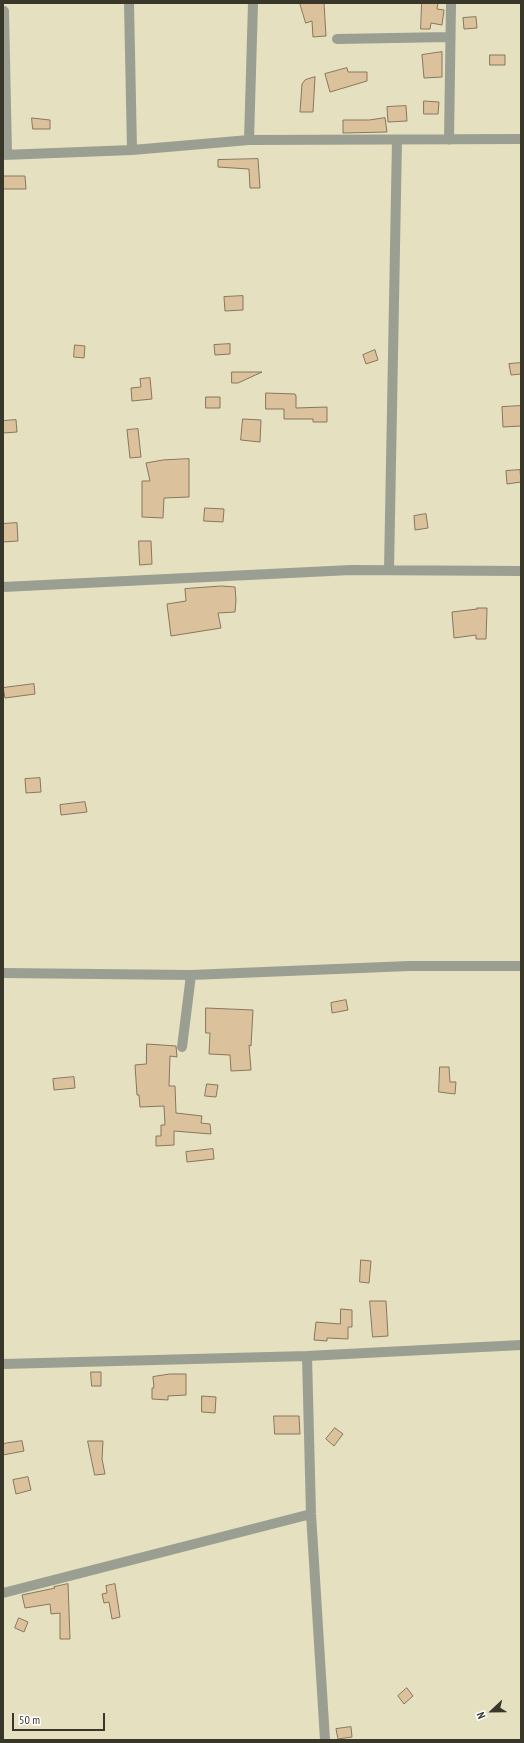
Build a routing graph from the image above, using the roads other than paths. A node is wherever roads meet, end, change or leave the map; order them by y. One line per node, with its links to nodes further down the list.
1 (129, 3): 11 (street)
2 (253, 3): 8 (street)
3 (451, 3): 5 (street)
4 (4, 11): 12 (street)
5 (450, 37): 6 (street); 10 (street)
6 (336, 39)
7 (521, 139): 10 (street)
8 (249, 140): 9 (street); 11 (street)
9 (397, 140): 10 (street); 13 (street)
10 (450, 140)
11 (132, 150): 12 (street)
12 (5, 155)
13 (389, 570): 14 (street); 15 (street)
14 (521, 571)
15 (3, 588)
16 (521, 966): 18 (street)
17 (3, 973): 18 (street)
18 (191, 975): 19 (street)
19 (182, 1047)
20 (521, 1345): 21 (street)
21 (307, 1356): 22 (street); 23 (street)
22 (3, 1364)
23 (311, 1514): 24 (street); 25 (street)
24 (3, 1593)
25 (325, 1740)

